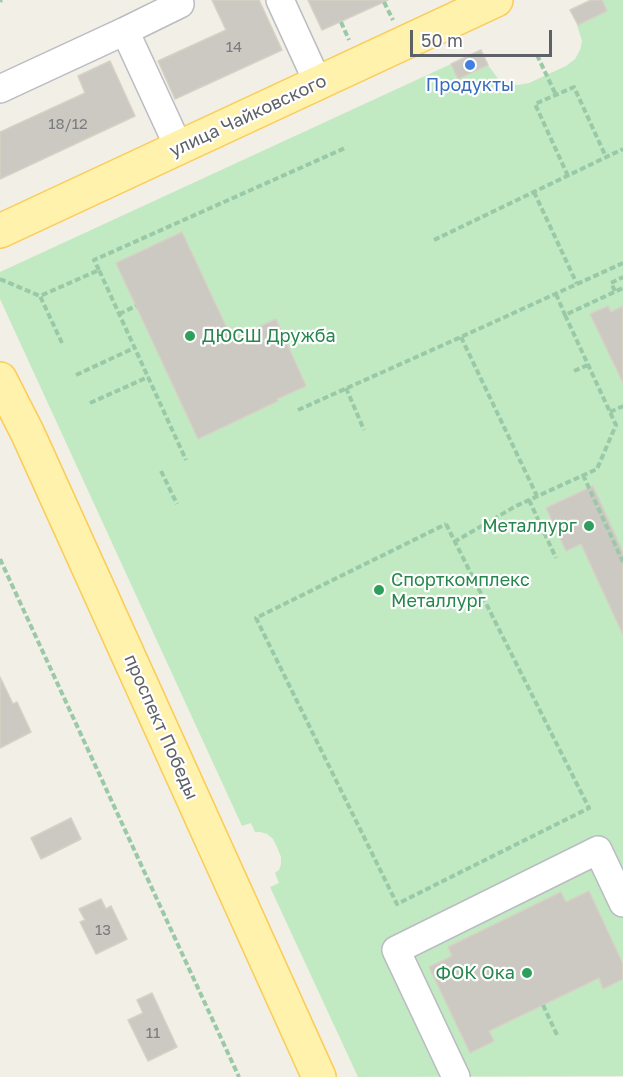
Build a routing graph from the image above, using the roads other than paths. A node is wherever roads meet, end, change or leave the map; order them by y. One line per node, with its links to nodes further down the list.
1 (178, 0): 4 (street)
2 (280, 0): 5 (street)
3 (496, 0): 5 (main road, улица Чайковского)
4 (125, 31): 6 (street); 7 (street)
5 (318, 83): 7 (main road, улица Чайковского)
6 (0, 89)
7 (179, 148): 8 (main road, улица Чайковского)
8 (0, 231)
9 (0, 379): 11 (main road, проспект Победы)
10 (623, 903): 12 (street)
11 (319, 1077)
12 (456, 1077)

